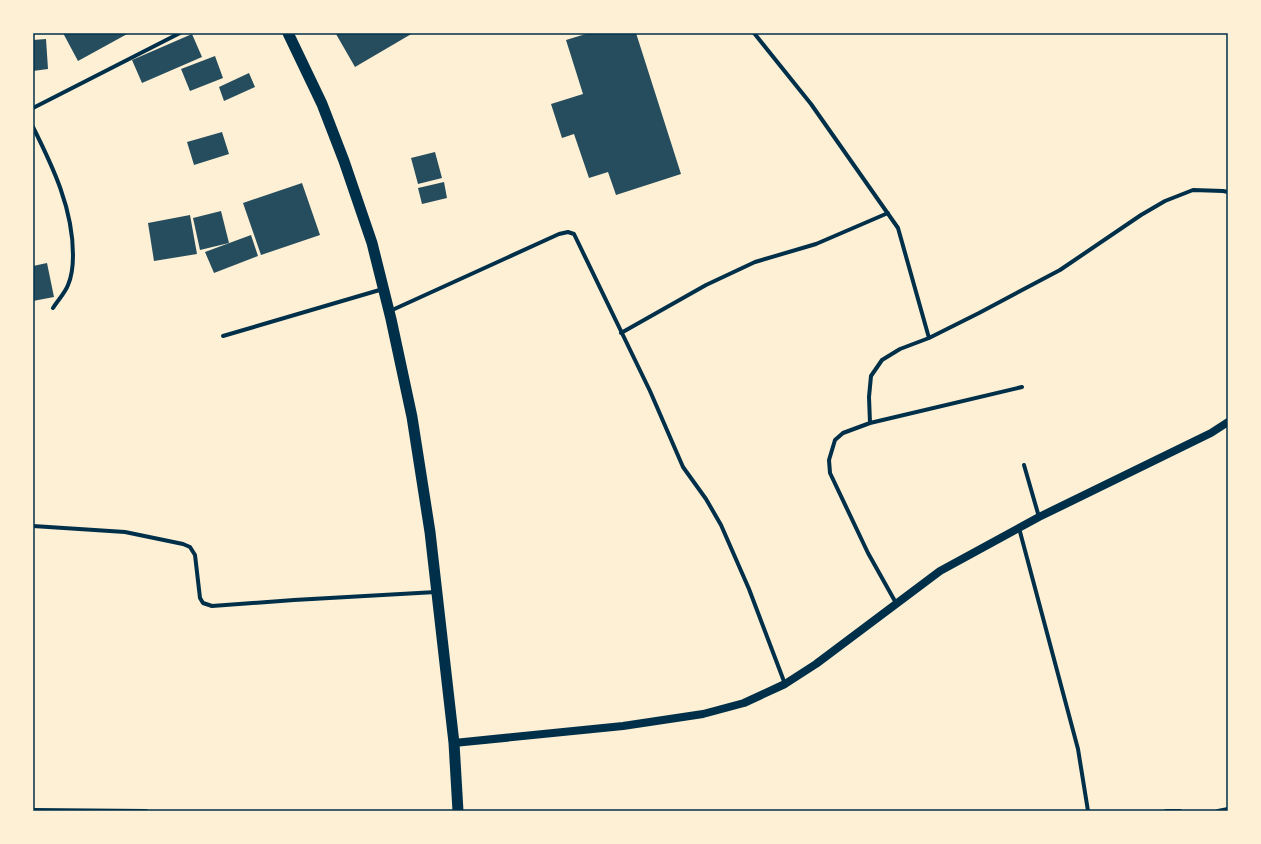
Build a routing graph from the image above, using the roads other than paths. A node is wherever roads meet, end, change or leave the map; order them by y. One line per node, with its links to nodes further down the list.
1 (180, 33): 4 (street)
2 (288, 33): 8 (highway)
3 (754, 33): 7 (street)
4 (33, 108)
5 (33, 127): 9 (street)
6 (1228, 192): 13 (street)
7 (888, 213): 11 (street); 13 (street)
8 (383, 289): 10 (highway); 12 (street)
9 (53, 308)
10 (389, 311): 11 (street); 21 (highway)
11 (622, 333): 23 (street)
12 (224, 336)
13 (929, 338): 16 (street)
14 (1022, 387): 16 (street)
15 (1228, 422): 18 (main road)
16 (870, 423): 22 (street)
17 (1024, 465): 18 (street)
18 (1039, 516): 20 (main road)
19 (33, 526): 21 (street)
20 (1019, 528): 22 (main road); 29 (street)
21 (436, 592): 24 (highway)
22 (896, 603): 23 (main road)
23 (785, 684): 24 (main road)
24 (454, 743): 28 (highway)
25 (1228, 809): 32 (street)
26 (33, 810): 27 (street)
27 (146, 811)
28 (458, 811)
29 (1088, 811)
30 (1166, 811): 31 (street)
31 (1180, 811)
32 (1218, 811)

